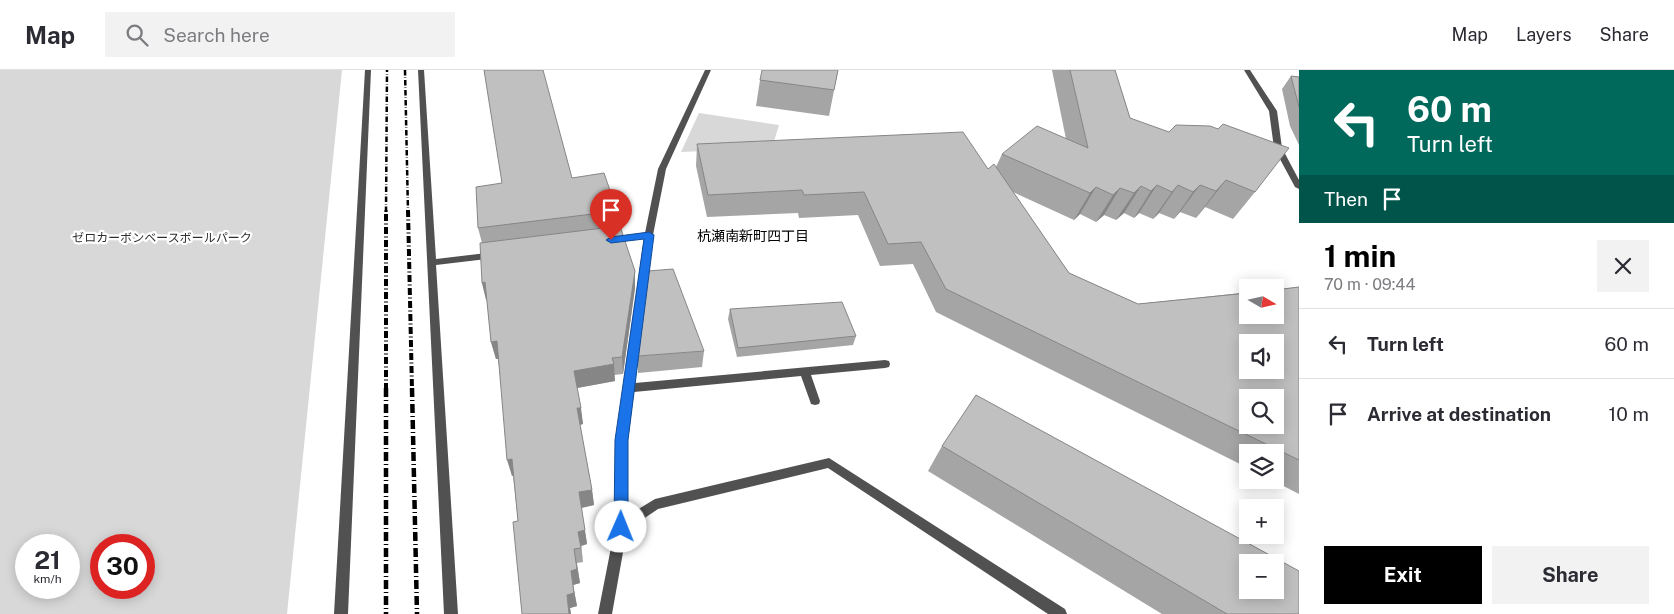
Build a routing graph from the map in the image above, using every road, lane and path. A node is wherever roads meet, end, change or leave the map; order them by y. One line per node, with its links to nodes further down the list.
1 (368, 70): 15 (street)
2 (421, 70): 9 (street)
3 (708, 70): 6 (street)
4 (1247, 70): 5 (street)
5 (1299, 187)
6 (649, 235): 7 (street); 12 (street)
7 (602, 241)
8 (507, 253): 9 (street)
9 (431, 263): 16 (street)
10 (885, 364): 11 (street)
11 (805, 372): 12 (street); 13 (street)
12 (629, 388): 14 (street)
13 (815, 401)
14 (621, 527): 17 (street); 18 (street)
15 (341, 614)
16 (451, 614)
17 (605, 614)
18 (1060, 614)

